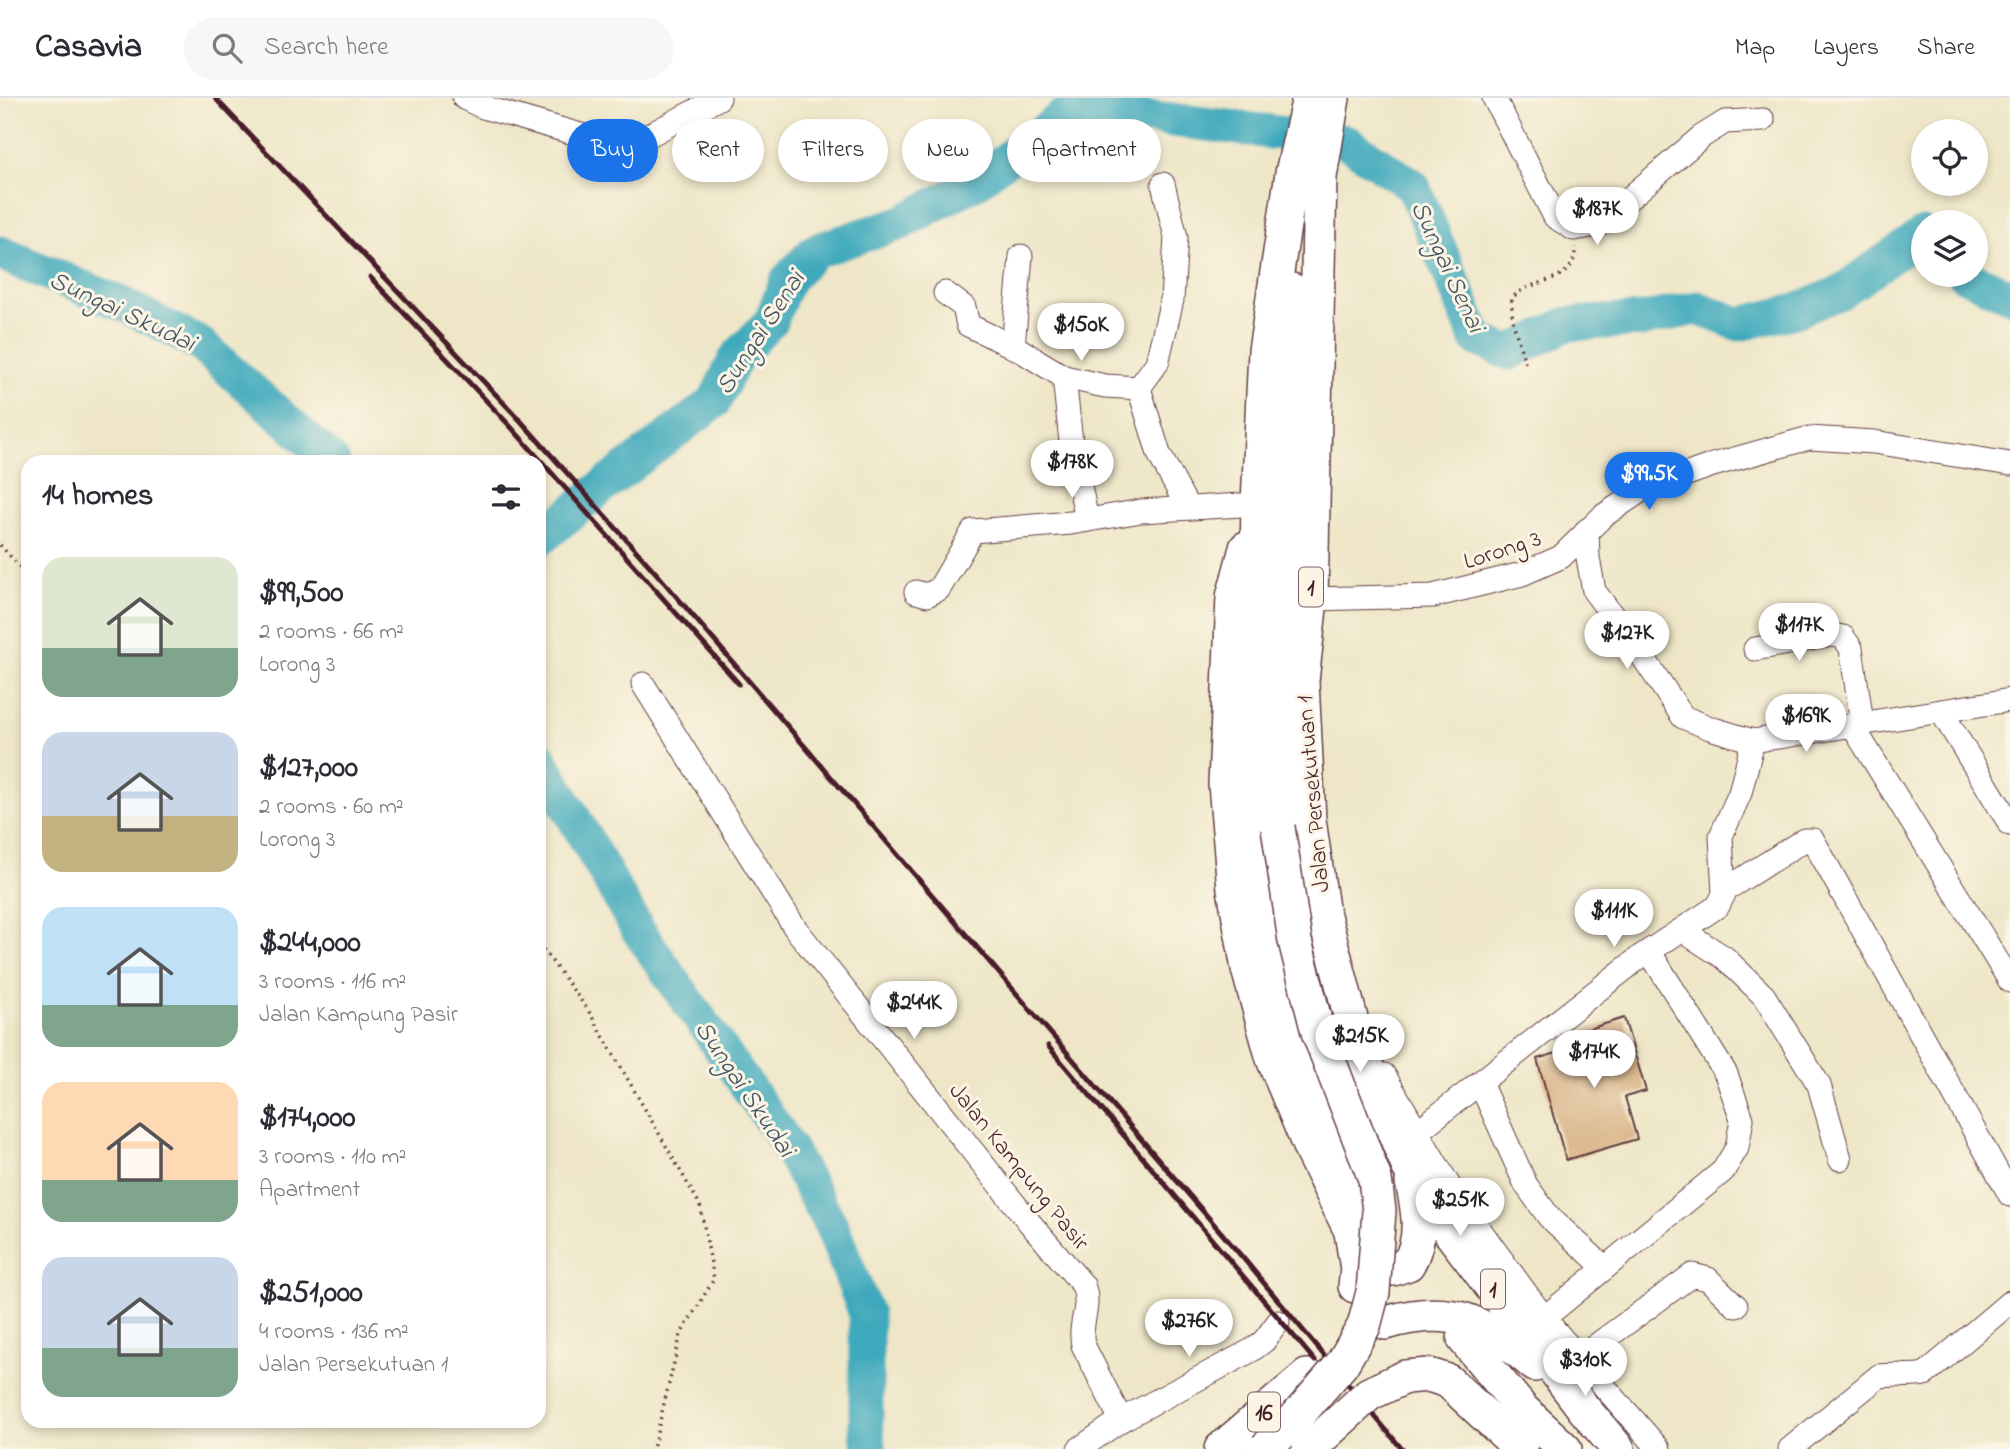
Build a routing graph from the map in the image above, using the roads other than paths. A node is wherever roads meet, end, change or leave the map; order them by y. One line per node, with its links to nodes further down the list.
1 (719, 98): 4 (street)
2 (1325, 98): 6 (highway, Jalan Persekutuan 1 / 1)
3 (1494, 98): 5 (street)
4 (479, 101)
5 (1763, 120)
6 (1306, 175): 14 (highway, Jalan Persekutuan 1 / 1); 19 (highway, Jalan Persekutuan 1 / 1); 50 (highway, bridge)
7 (1163, 184): 12 (street)
8 (1021, 256): 10 (street)
9 (945, 293): 10 (street)
10 (1013, 346): 11 (street)
11 (1064, 377): 12 (street); 16 (street)
12 (1139, 388): 15 (street)
13 (2010, 464): 17 (street, Lorong 3)
14 (1258, 504): 15 (street); 37 (highway, Jalan Persekutuan 1 / 1)
15 (1188, 508): 16 (street)
16 (1087, 520): 18 (street)
17 (1587, 530): 19 (street, Lorong 3); 25 (street)
18 (916, 592)
19 (1311, 599): 31 (highway, Jalan Persekutuan 1 / 1)
20 (1755, 649): 24 (street)
21 (643, 684): 47 (street, Jalan Kampung Pasir)
22 (2010, 699): 23 (street)
23 (1941, 710): 24 (street); 26 (street)
24 (1857, 724): 25 (street); 30 (street)
25 (1753, 741): 27 (street)
26 (2010, 824)
27 (1724, 887): 28 (street); 36 (street)
28 (1683, 931): 29 (street); 34 (street)
29 (1649, 951): 32 (street); 38 (street)
30 (2010, 981)
31 (1343, 994): 33 (street); 35 (highway, Jalan Persekutuan 1 / 1)
32 (1480, 1083): 33 (street); 38 (street)
33 (1418, 1131): 41 (street)
34 (1840, 1159)
35 (1408, 1166): 37 (highway); 46 (highway, Jalan Persekutuan 1 / 1)
36 (2010, 1195)
37 (1359, 1219): 45 (highway)
38 (1605, 1268): 41 (street)
39 (2010, 1302): 56 (street)
40 (1736, 1306): 44 (street)
41 (1544, 1318): 44 (street)
42 (1278, 1322): 47 (street)
43 (1464, 1339): 53 (highway, 1)
44 (1579, 1358): 55 (street)
45 (1307, 1376): 46 (highway, bridge); 49 (highway, 16)
46 (1584, 1409): 54 (highway, Jalan Persekutuan 1 / 1)
47 (1121, 1420): 48 (street)
48 (1079, 1449)
49 (1221, 1449)
50 (1265, 1449)
51 (1309, 1449): 52 (highway, bridge)
52 (1521, 1449)
53 (1565, 1449)
54 (1618, 1449)
55 (1659, 1449)
56 (1790, 1449)

